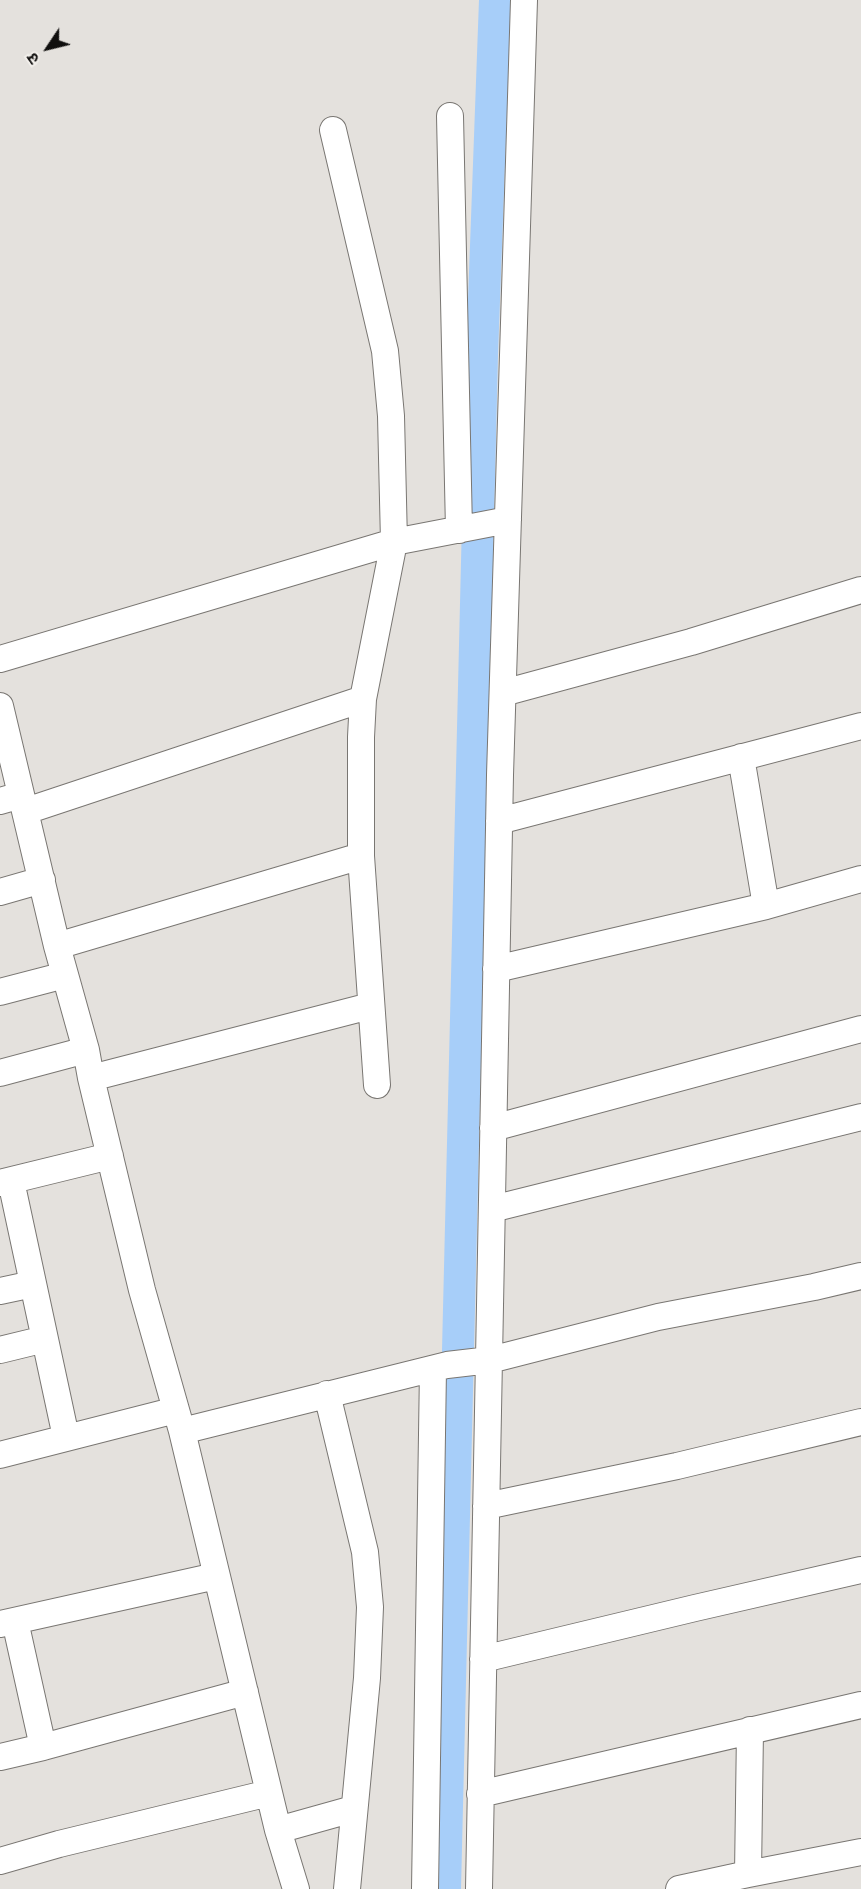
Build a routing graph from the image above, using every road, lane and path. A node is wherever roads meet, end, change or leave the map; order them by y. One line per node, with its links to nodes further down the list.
1 (524, 0): 4 (street)
2 (450, 116): 5 (street)
3 (333, 130): 6 (street)
4 (508, 520): 5 (street); 9 (street)
5 (459, 530): 6 (street)
6 (394, 542): 8 (street); 10 (street)
7 (861, 590): 9 (street)
8 (0, 659)
9 (503, 693): 15 (street)
10 (363, 699): 14 (street); 16 (street)
11 (0, 706): 14 (street)
12 (861, 726): 13 (street)
13 (741, 758): 15 (street); 20 (street)
14 (16, 802): 18 (street)
15 (499, 821): 22 (street)
16 (361, 856): 21 (street); 25 (street)
17 (861, 879): 20 (street)
18 (42, 880): 19 (street); 21 (street)
19 (0, 892)
20 (766, 906): 22 (street)
21 (57, 946): 23 (street)
22 (496, 969): 32 (street)
23 (65, 975): 24 (street); 27 (street)
24 (0, 992)
25 (370, 1006): 29 (street); 30 (street)
26 (861, 1029): 32 (street)
27 (86, 1050): 28 (street); 29 (street)
28 (0, 1073)
29 (90, 1077): 33 (street)
30 (377, 1084)
31 (861, 1117): 35 (street)
32 (493, 1128): 35 (street)
33 (110, 1156): 34 (street); 44 (street)
34 (5, 1182): 37 (street)
35 (492, 1209): 41 (street)
36 (861, 1276): 41 (street)
37 (33, 1284): 38 (street); 39 (street)
38 (0, 1291)
39 (45, 1339): 40 (street); 46 (street)
40 (0, 1350)
41 (484, 1360): 42 (street); 48 (street)
42 (440, 1367): 43 (street); 67 (street)
43 (327, 1394): 44 (street); 60 (street)
44 (179, 1421): 46 (street); 50 (street)
45 (861, 1422): 48 (street)
46 (66, 1437): 47 (street)
47 (0, 1455)
48 (486, 1506): 52 (street)
49 (861, 1570): 52 (street)
50 (216, 1576): 51 (street); 53 (street)
51 (7, 1622): 56 (street)
52 (483, 1659): 59 (street)
53 (245, 1692): 56 (street); 58 (street)
54 (861, 1705): 55 (street)
55 (750, 1730): 59 (street); 64 (street)
56 (43, 1747): 57 (street)
57 (0, 1757)
58 (269, 1793): 61 (street); 63 (street)
59 (480, 1794): 68 (street)
60 (354, 1809): 61 (street); 66 (street)
61 (278, 1830): 65 (street)
62 (861, 1852): 64 (street)
63 (0, 1861)
64 (748, 1874): 69 (street)
65 (295, 1889)
66 (347, 1889)
67 (425, 1889)
68 (479, 1889)
69 (679, 1889)

